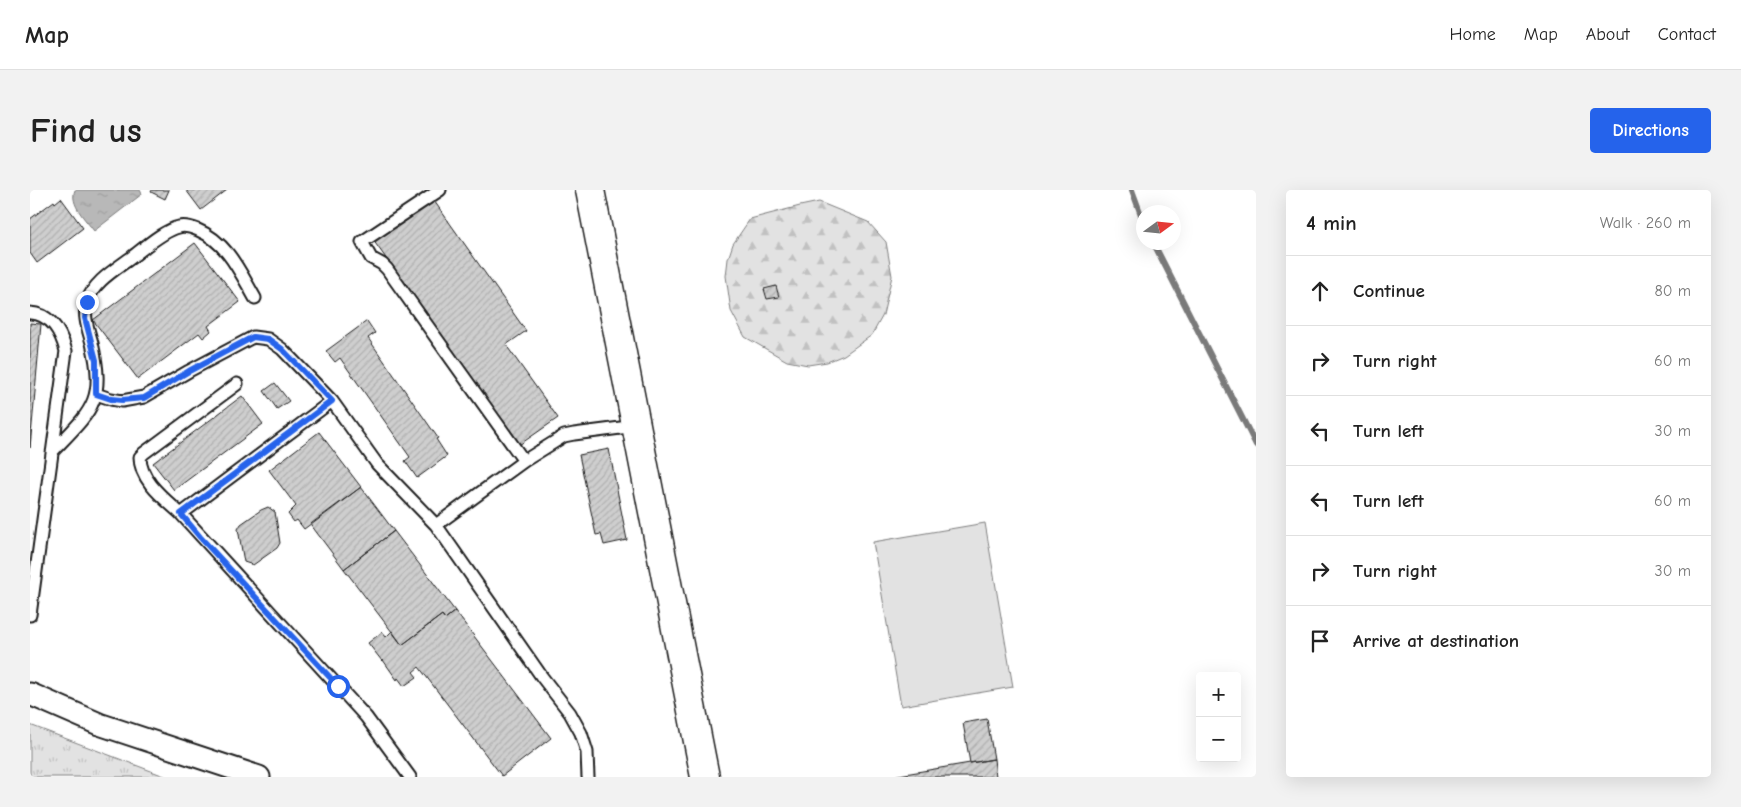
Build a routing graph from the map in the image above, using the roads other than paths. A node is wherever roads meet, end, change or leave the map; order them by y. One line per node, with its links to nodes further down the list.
1 (440, 190): 10 (lane)
2 (590, 190): 8 (street)
3 (255, 298): 6 (lane)
4 (30, 312): 9 (lane)
5 (237, 384): 11 (lane)
6 (96, 394): 7 (lane); 9 (lane)
7 (332, 401): 11 (lane); 12 (lane)
8 (636, 426): 10 (lane); 18 (street)
9 (52, 452): 13 (lane)
10 (524, 461): 12 (lane)
11 (181, 514): 16 (lane)
12 (436, 525): 17 (lane)
13 (30, 615)
14 (30, 694): 15 (street)
15 (259, 777)
16 (410, 777)
17 (588, 777)
18 (705, 777)

